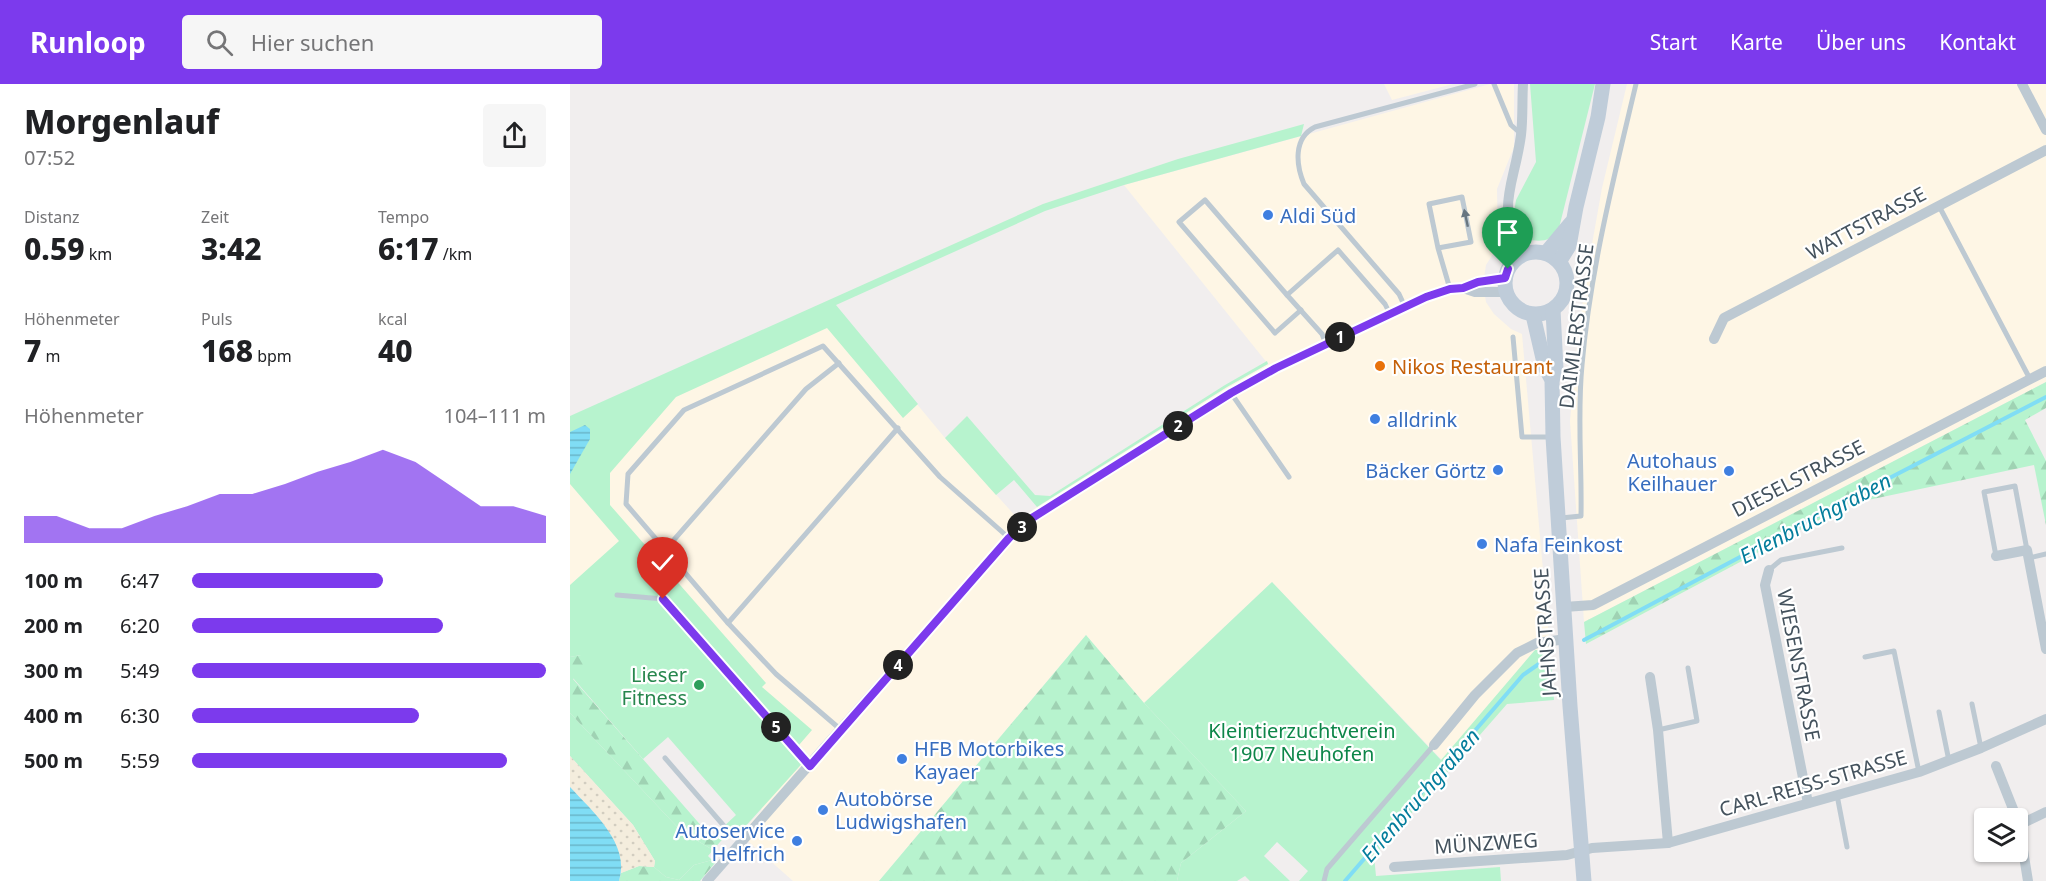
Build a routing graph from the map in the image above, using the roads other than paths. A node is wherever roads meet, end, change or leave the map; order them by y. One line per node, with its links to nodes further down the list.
1 (1475, 84): 19 (lane)
2 (1494, 84): 8 (lane)
3 (1523, 84): 8 (street)
4 (1603, 84): 11 (street)
5 (1636, 84): 35 (lane, DAIMLERSTRASSE)
6 (2022, 84): 7 (street)
7 (2046, 130)
8 (1521, 134): 14 (street)
9 (2046, 150): 10 (street, WATTSTRASSE)
10 (1939, 206): 25 (street, WATTSTRASSE); 29 (lane)
11 (1572, 221): 13 (street); 15 (street)
12 (1438, 249): 12 (lane, one-way to 12); 17 (lane)
13 (1546, 254): 14 (street); 15 (street)
14 (1520, 256): 16 (street)
15 (1559, 262): 21 (street)
16 (1505, 285): 17 (street); 23 (street)
17 (1450, 289): 19 (street)
18 (1287, 295): 20 (lane); 20 (lane); 22 (lane)
19 (1405, 307): 22 (street)
20 (1301, 310): 26 (lane)
21 (1553, 310): 23 (street); 30 (street, JAHNSTRASSE)
22 (1390, 314): 26 (street)
23 (1533, 315): 30 (street, JAHNSTRASSE)
24 (1513, 337): 33 (lane)
25 (1714, 339)
26 (1326, 344): 31 (street)
27 (839, 363): 32 (lane); 38 (lane); 38 (lane)
28 (2046, 370): 29 (street, DIESELSTRASSE)
29 (2030, 379): 44 (street, DIESELSTRASSE)
30 (1551, 380): 33 (street, JAHNSTRASSE)
31 (1231, 393): 34 (lane); 36 (street)
32 (898, 428): 36 (lane); 45 (lane)
33 (1553, 437): 35 (street, JAHNSTRASSE)
34 (1289, 477)
35 (1558, 518): 44 (street, JAHNSTRASSE)
36 (1009, 538): 54 (street)
37 (1842, 548): 42 (lane)
38 (665, 550): 45 (lane)
39 (2028, 554): 40 (lane); 41 (street); 41 (lane); 47 (street)
40 (2046, 554)
41 (1996, 556)
42 (1769, 570): 64 (street, WIESENSTRASSE)
43 (616, 595): 60 (lane)
44 (1564, 608): 46 (street, JAHNSTRASSE)
45 (728, 623): 54 (lane)
46 (1566, 639): 56 (street); 71 (street, JAHNSTRASSE)
47 (2046, 649)
48 (1865, 657): 62 (lane)
49 (1688, 668): 55 (lane)
50 (1650, 677): 55 (street)
51 (1972, 704): 57 (lane)
52 (1939, 712): 59 (lane)
53 (2046, 719): 57 (street, CARL-REISS-STRASSE)
54 (841, 730): 60 (street)
55 (1658, 730): 69 (street)
56 (1434, 745): 75 (lane)
57 (1981, 748): 59 (street, CARL-REISS-STRASSE)
58 (665, 758): 68 (lane)
59 (1949, 761): 62 (street, CARL-REISS-STRASSE)
60 (810, 766): 68 (street)
61 (1996, 766): 65 (street)
62 (1919, 772): 63 (street, CARL-REISS-STRASSE)
63 (1838, 795): 64 (street, CARL-REISS-STRASSE); 70 (lane)
64 (1808, 803): 69 (street, CARL-REISS-STRASSE)
65 (2012, 808)
66 (2046, 812): 67 (street)
67 (2028, 818)
68 (742, 843): 74 (street)
69 (1668, 843): 71 (street, CARL-REISS-STRASSE)
70 (1847, 847)
71 (1581, 851): 73 (street, MÜNZWEG); 76 (street, JAHNSTRASSE)
72 (2025, 862): 77 (street)
73 (1394, 867)
74 (707, 881)
75 (1324, 881)
76 (1584, 881)
77 (2028, 881)

